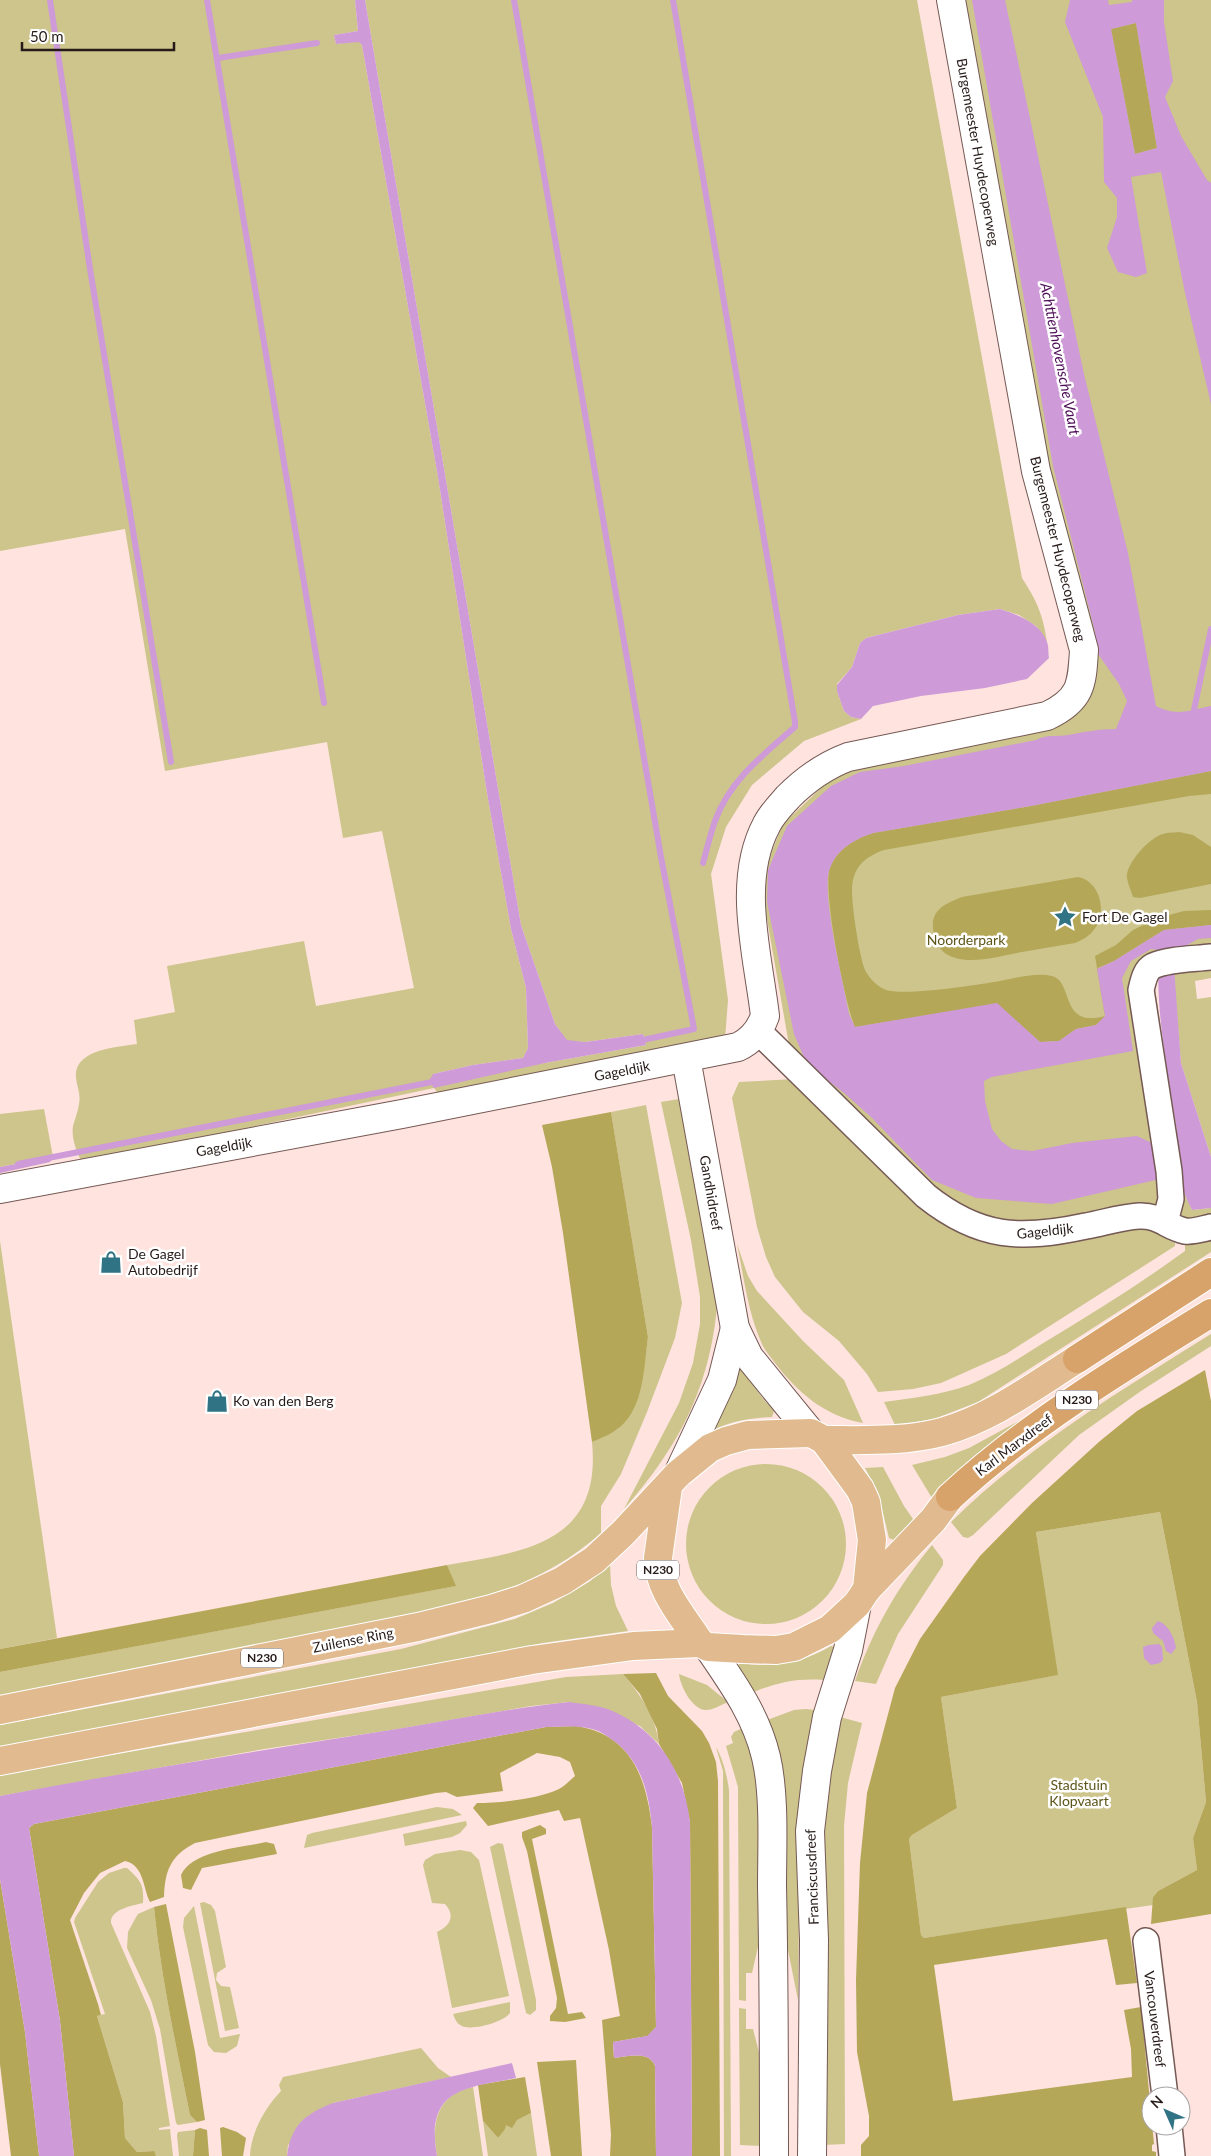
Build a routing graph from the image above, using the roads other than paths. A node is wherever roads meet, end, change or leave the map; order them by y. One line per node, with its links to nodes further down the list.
1 (951, 0): 3 (street, Burgemeester Huydecoperweg)
2 (1211, 957): 6 (street)
3 (758, 1030): 4 (street, Gageldijk); 6 (street, Gageldijk)
4 (686, 1058): 5 (street, Gageldijk); 10 (street, Gandhidreef)
5 (0, 1189)
6 (1166, 1222): 7 (street, Gageldijk)
7 (1211, 1227)
8 (1211, 1272): 11 (highway, N230)
9 (1211, 1313): 14 (highway, Karl Marxdreef / N230)
10 (735, 1328): 12 (street, Gandhidreef); 13 (street, Gandhidreef)
11 (1077, 1359): 12 (main road, N230)
12 (817, 1436): 13 (main road, N230); 15 (main road)
13 (673, 1481): 16 (main road, N230); 17 (main road, Zuilense Ring / N230)
14 (950, 1497): 15 (main road, Karl Marxdreef / N230)
15 (862, 1597): 16 (main road, N230); 23 (street, Franciscusdreef)
16 (704, 1645): 18 (main road, N230); 22 (street)
17 (0, 1710)
18 (0, 1761)
19 (1146, 1941): 20 (street, Vancouverdreef)
20 (1164, 2086)
21 (1170, 2136): 24 (street)
22 (774, 2156)
23 (812, 2156)
24 (1172, 2156)

